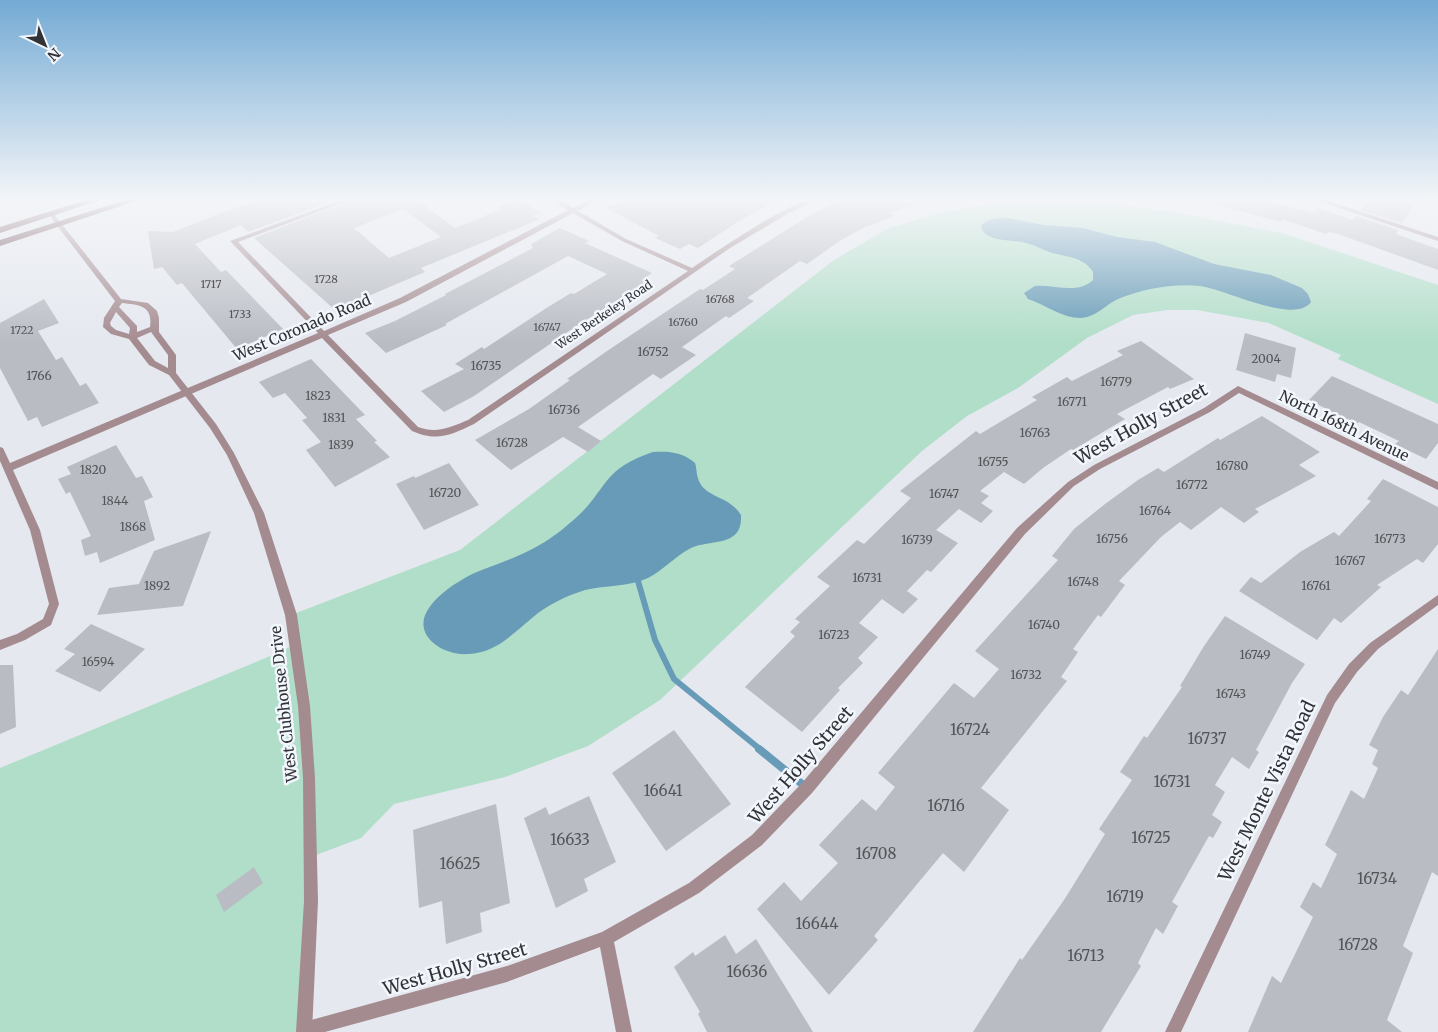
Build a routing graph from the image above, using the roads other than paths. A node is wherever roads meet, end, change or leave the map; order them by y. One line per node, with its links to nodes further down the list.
1 (75, 245): 7 (street, West Clubhouse Drive)
2 (237, 245): 9 (street)
3 (507, 245): 9 (street, West Coronado Road)
4 (635, 245): 6 (street)
5 (731, 245): 6 (street, West Berkeley Road)
6 (693, 271): 9 (street, West Berkeley Road)
7 (118, 304): 8 (street, West Clubhouse Drive); 10 (street, West Clubhouse Drive); 10 (street)
8 (154, 328): 10 (street); 11 (street, West Clubhouse Drive)
9 (322, 335): 13 (street, West Coronado Road)
10 (132, 336): 11 (street, West Clubhouse Drive)
11 (172, 372): 13 (street, West Clubhouse Drive)
12 (1238, 389): 16 (street, North 168th Avenue); 19 (street, West Holly Street)
13 (186, 392): 15 (street, West Coronado Road); 20 (street, West Clubhouse Drive)
14 (0, 450): 15 (street)
15 (8, 468): 18 (street)
16 (1438, 486)
17 (1438, 599): 22 (street, West Monte Vista Road)
18 (0, 645)
19 (606, 938): 20 (street, West Holly Street); 21 (street)
20 (304, 1031)
21 (624, 1032)
22 (1172, 1032)

